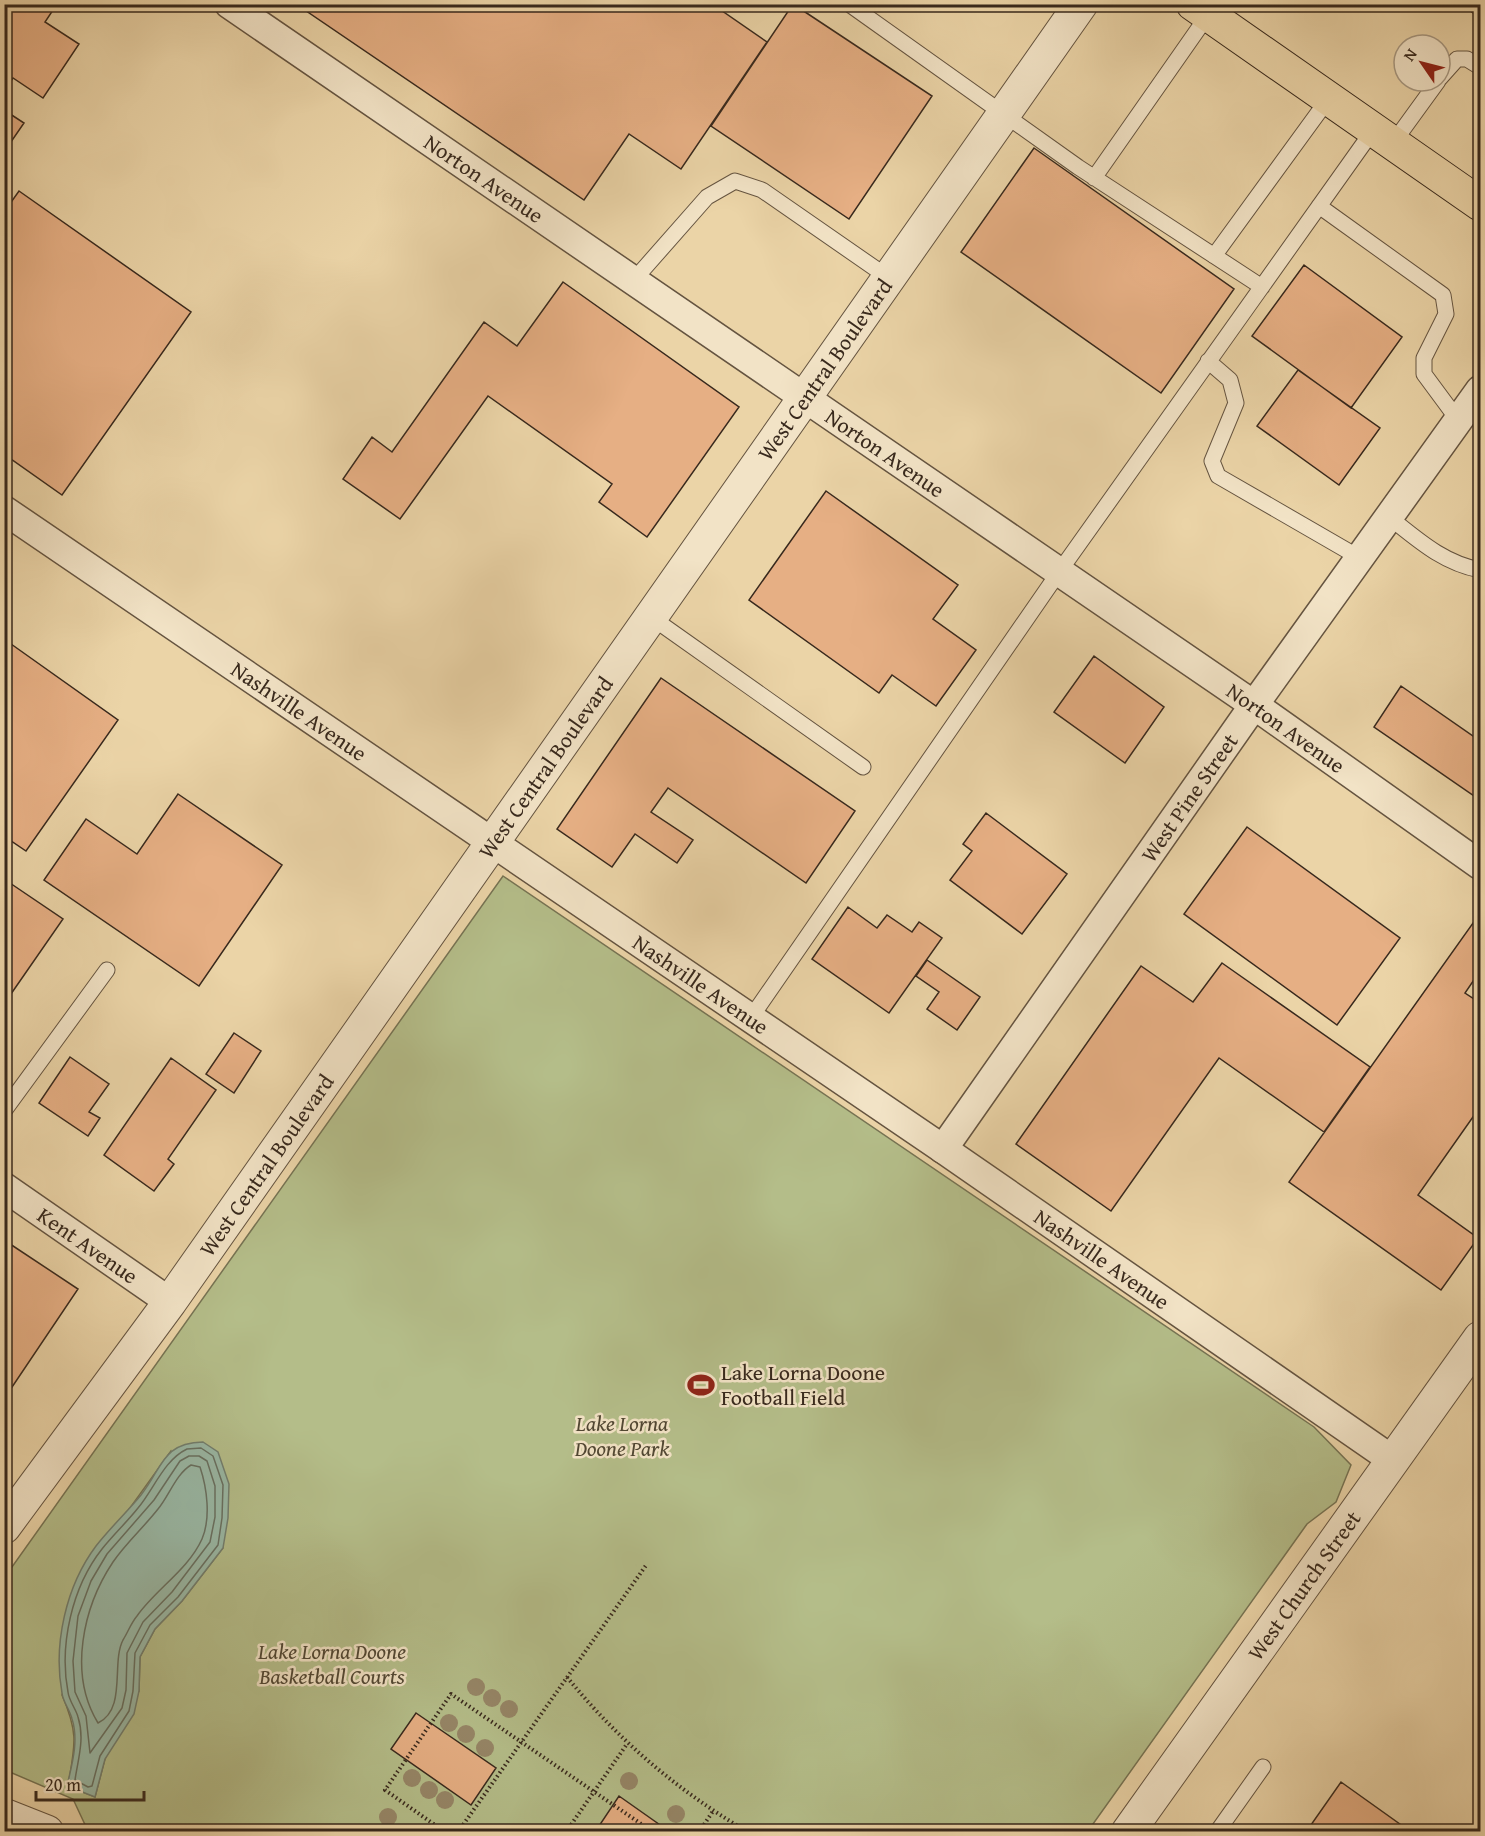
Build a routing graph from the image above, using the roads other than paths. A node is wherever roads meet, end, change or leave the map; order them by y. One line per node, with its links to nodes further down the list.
1 (229, 4): 16 (street, Norton Avenue)
2 (849, 4): 9 (lane)
3 (1081, 4): 9 (street, West Central Boulevard)
4 (1201, 10): 8 (main road); 11 (lane)
5 (1452, 64): 6 (lane)
6 (1480, 67)
7 (1425, 93): 10 (lane)
8 (1329, 98): 10 (main road); 14 (lane)
9 (1004, 115): 11 (lane); 15 (street, West Central Boulevard)
10 (1384, 136): 12 (main road); 13 (lane)
11 (1094, 178): 14 (lane)
12 (1480, 204)
13 (1319, 206): 17 (lane); 21 (lane)
14 (1214, 256): 17 (lane)
15 (889, 278): 16 (lane); 20 (street, West Central Boulevard)
16 (633, 281): 20 (street, Norton Avenue)
17 (1262, 288): 18 (lane)
18 (1208, 361): 24 (lane); 26 (lane)
19 (1480, 390): 21 (street, West Pine Street)
20 (804, 398): 26 (street, Norton Avenue); 27 (street, West Central Boulevard)
21 (1458, 420): 23 (street, West Pine Street)
22 (4, 510): 30 (street, Nashville Avenue)
23 (1389, 517): 24 (street, West Pine Street); 25 (lane)
24 (1360, 558): 28 (street, West Pine Street)
25 (1480, 570)
26 (1059, 572): 28 (street, Norton Avenue); 33 (lane)
27 (651, 616): 29 (lane); 30 (street, West Central Boulevard)
28 (1254, 705): 31 (street, Norton Avenue); 35 (street, West Pine Street)
29 (863, 767)
30 (491, 844): 33 (street, Nashville Avenue); 37 (street, West Central Boulevard)
31 (1480, 865)
32 (107, 970): 34 (lane)
33 (750, 1019): 35 (street, Nashville Avenue)
34 (4, 1111)
35 (943, 1149): 39 (street, Nashville Avenue)
36 (4, 1187): 37 (street, Kent Avenue)
37 (170, 1302): 40 (street, West Central Boulevard)
38 (1480, 1338): 39 (street, West Church Street)
39 (1394, 1461): 43 (street, West Church Street)
40 (4, 1527)
41 (1263, 1767): 45 (lane)
42 (4, 1815): 44 (street)
43 (1135, 1829)
44 (47, 1832)
45 (1217, 1832)

